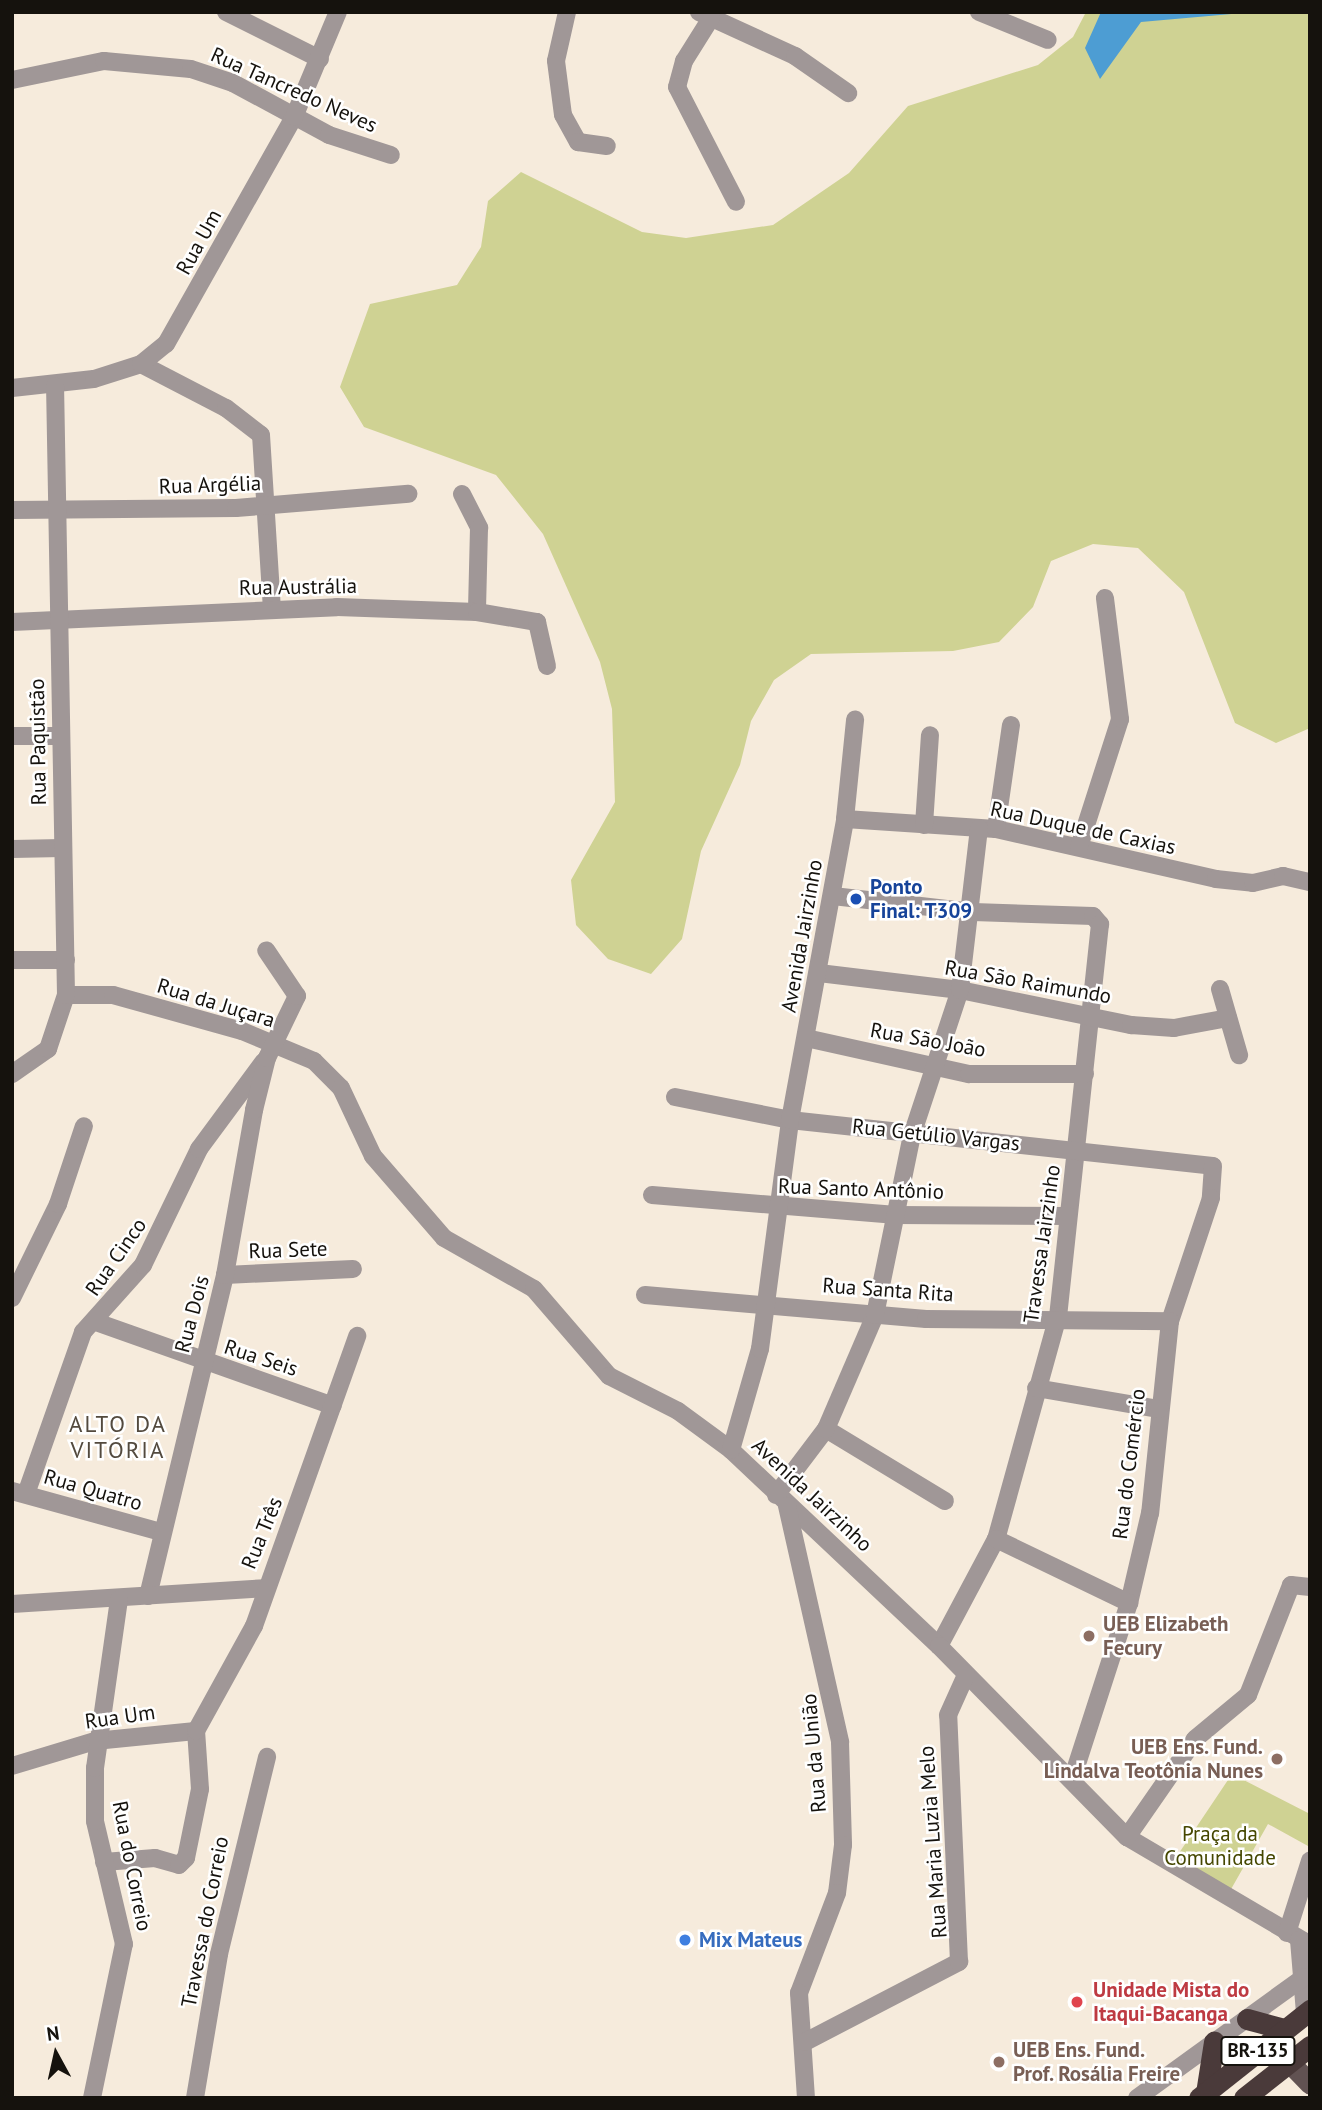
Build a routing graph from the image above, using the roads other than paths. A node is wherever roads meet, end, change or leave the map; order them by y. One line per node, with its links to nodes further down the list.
1 (226, 12): 7 (street)
2 (338, 12): 7 (street, Rua Um)
3 (567, 12): 11 (street)
4 (979, 12): 6 (street)
5 (705, 15): 9 (street); 13 (street)
6 (1048, 40)
7 (320, 59): 10 (street, Rua Um)
8 (12, 80): 10 (street, Rua Tancredo Neves)
9 (848, 93)
10 (293, 117): 12 (street, Rua Tancredo Neves); 14 (street, Rua Um)
11 (607, 146)
12 (391, 155)
13 (736, 202)
14 (141, 364): 15 (street); 19 (street)
15 (55, 386): 16 (street); 21 (street, Rua Paquistão)
16 (12, 388)
17 (408, 494): 19 (street, Rua Argélia)
18 (462, 494): 24 (street)
19 (264, 506): 21 (street, Rua Argélia); 23 (street)
20 (12, 510): 21 (street, Rua Argélia)
21 (56, 510): 26 (street, Rua Paquistão)
22 (1105, 598): 36 (street)
23 (272, 608): 24 (street, Rua Austrália); 26 (street, Rua Austrália)
24 (477, 612): 27 (street, Rua Austrália)
25 (12, 622): 26 (street, Rua Austrália)
26 (59, 622): 32 (street, Rua Paquistão)
27 (547, 666)
28 (855, 720): 33 (street, Avenida Jairzinho)
29 (1011, 725): 35 (street)
30 (930, 735): 34 (street)
31 (12, 736): 32 (street)
32 (60, 736): 37 (street, Rua Paquistão)
33 (845, 819): 34 (street, Rua Duque de Caxias); 40 (street, Avenida Jairzinho)
34 (925, 825): 35 (street, Rua Duque de Caxias)
35 (988, 829): 36 (street, Rua Duque de Caxias); 41 (street)
36 (1079, 847): 39 (street, Rua Duque de Caxias)
37 (62, 848): 38 (street); 44 (street, Rua Paquistão)
38 (12, 849)
39 (1310, 882)
40 (833, 896): 41 (street); 45 (street, Avenida Jairzinho)
41 (973, 912): 47 (street); 49 (street, Travessa Jairzinho)
42 (266, 950): 52 (street)
43 (12, 960): 44 (street)
44 (66, 960): 48 (street, Rua Paquistão)
45 (819, 973): 47 (street, Rua São Raimundo); 51 (street, Avenida Jairzinho)
46 (1220, 989): 50 (street)
47 (960, 990): 49 (street, Rua São Raimundo); 54 (street)
48 (66, 995): 52 (street, Rua da Juçara); 55 (street, Rua Paquistão)
49 (1095, 1016): 50 (street, Rua São Raimundo); 56 (street, Travessa Jairzinho)
50 (1228, 1018): 53 (street)
51 (806, 1038): 54 (street, Rua São João); 58 (street, Avenida Jairzinho)
52 (273, 1051): 68 (street, Rua Dois); 75 (street, Rua Cinco); 82 (street, Rua da Juçara)
53 (1239, 1055)
54 (931, 1068): 56 (street, Rua São João); 60 (street)
55 (12, 1074)
56 (1085, 1074): 61 (street, Travessa Jairzinho)
57 (675, 1097): 58 (street, Rua Getúlio Vargas)
58 (790, 1120): 60 (street, Rua Getúlio Vargas); 64 (street, Avenida Jairzinho)
59 (84, 1126): 70 (street)
60 (912, 1135): 61 (street, Rua Getúlio Vargas); 65 (street)
61 (1078, 1149): 62 (street, Rua Getúlio Vargas); 66 (street, Travessa Jairzinho)
62 (1199, 1160): 74 (street, Rua do Comércio)
63 (652, 1195): 64 (street, Rua Santo Antônio)
64 (777, 1208): 65 (street, Rua Santo Antônio); 71 (street, Avenida Jairzinho)
65 (896, 1215): 66 (street, Rua Santo Antônio); 72 (street)
66 (1068, 1216): 73 (street, Travessa Jairzinho)
67 (353, 1269): 68 (street, Rua Sete)
68 (225, 1275): 77 (street, Rua Dois)
69 (645, 1295): 71 (street, Rua Santa Rita)
70 (12, 1298)
71 (766, 1302): 72 (street, Rua Santa Rita); 82 (street, Avenida Jairzinho)
72 (876, 1315): 73 (street, Rua Santa Rita); 81 (street)
73 (1058, 1316): 74 (street, Rua Santa Rita); 78 (street, Travessa Jairzinho)
74 (1170, 1321): 80 (street, Rua do Comércio)
75 (96, 1322): 77 (street, Rua Seis); 83 (street, Rua Cinco)
76 (358, 1336): 79 (street, Rua Três)
77 (202, 1362): 79 (street, Rua Seis); 86 (street, Rua Dois)
78 (1036, 1388): 80 (street); 87 (street, Travessa Jairzinho)
79 (333, 1406): 89 (street, Rua Três)
80 (1159, 1409): 92 (street, Rua do Comércio)
81 (826, 1429): 84 (street); 85 (street)
82 (731, 1450): 84 (street, Avenida Jairzinho)
83 (19, 1493): 86 (street, Rua Quatro)
84 (782, 1500): 94 (street, Avenida Jairzinho); 109 (street, Rua da União)
85 (945, 1501)
86 (161, 1532): 90 (street, Rua Dois)
87 (996, 1539): 92 (street); 94 (street, Travessa Jairzinho)
88 (1310, 1587): 101 (street)
89 (264, 1588): 90 (street, Rua Três); 96 (street)
90 (148, 1596): 91 (street, Rua Três)
91 (119, 1600): 93 (street, Rua Três); 97 (street, Rua do Correio)
92 (1129, 1603): 100 (street, Rua do Comércio)
93 (12, 1604)
94 (939, 1646): 95 (street, Avenida Jairzinho)
95 (966, 1675): 100 (street, Avenida Jairzinho); 109 (street, Rua Maria Luzia Melo)
96 (196, 1731): 97 (street, Rua Um); 103 (street)
97 (95, 1741): 99 (street, Rua Um); 103 (street, Rua do Correio)
98 (267, 1758): 117 (street, Travessa do Correio)
99 (12, 1766)
100 (1072, 1780): 101 (street, Avenida Jairzinho)
101 (1128, 1837): 104 (street, Avenida Jairzinho)
102 (1310, 1861): 104 (street)
103 (104, 1862): 116 (street, Rua do Correio)
104 (1299, 1939): 105 (street)
105 (1304, 1976): 106 (street); 107 (street)
106 (1308, 2012): 108 (highway, BR-135)
107 (1247, 2018): 108 (highway); 110 (street)
108 (1285, 2029): 114 (highway, BR-135)
109 (804, 2042): 118 (street)
110 (1214, 2042): 114 (highway); 115 (street)
111 (1310, 2046): 112 (highway, BR-135)
112 (1289, 2062): 113 (main road); 119 (highway, BR-135)
113 (1310, 2084)
114 (1203, 2095)
115 (1140, 2096)
116 (93, 2098)
117 (195, 2098)
118 (806, 2098)
119 (1244, 2098)

